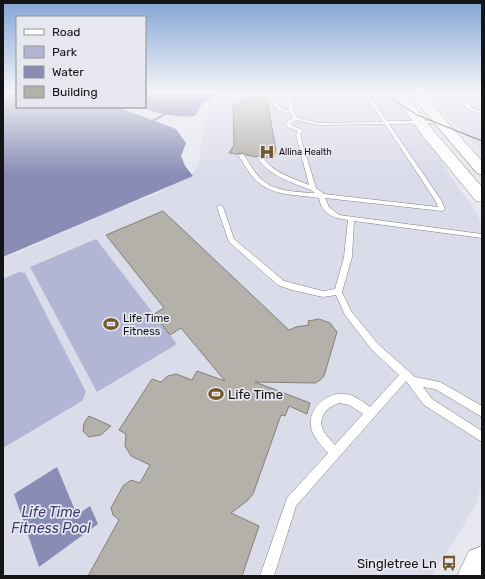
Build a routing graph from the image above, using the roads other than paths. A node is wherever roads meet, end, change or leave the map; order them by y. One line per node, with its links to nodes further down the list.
1 (293, 120): 8 (lane)
2 (309, 120): 8 (lane)
3 (384, 120): 7 (lane)
4 (419, 120): 6 (main road)
5 (441, 122): 6 (lane); 11 (main road)
6 (421, 123): 7 (lane); 14 (main road)
7 (386, 124): 8 (lane); 13 (lane)
8 (307, 128): 12 (lane)
9 (241, 155): 13 (lane)
10 (260, 157): 12 (lane)
11 (482, 170)
12 (312, 189): 13 (lane)
13 (322, 196): 16 (lane)
14 (482, 197)
15 (220, 207): 18 (lane)
16 (351, 220): 17 (lane); 18 (lane)
17 (482, 236)
18 (338, 292): 19 (lane)
19 (409, 378): 20 (lane); 21 (lane); 22 (lane)
20 (482, 412)
21 (370, 414): 23 (lane); 23 (lane)
22 (482, 437)
23 (335, 453): 25 (lane)
24 (482, 564): 26 (main road)
25 (267, 576)
26 (476, 576)

